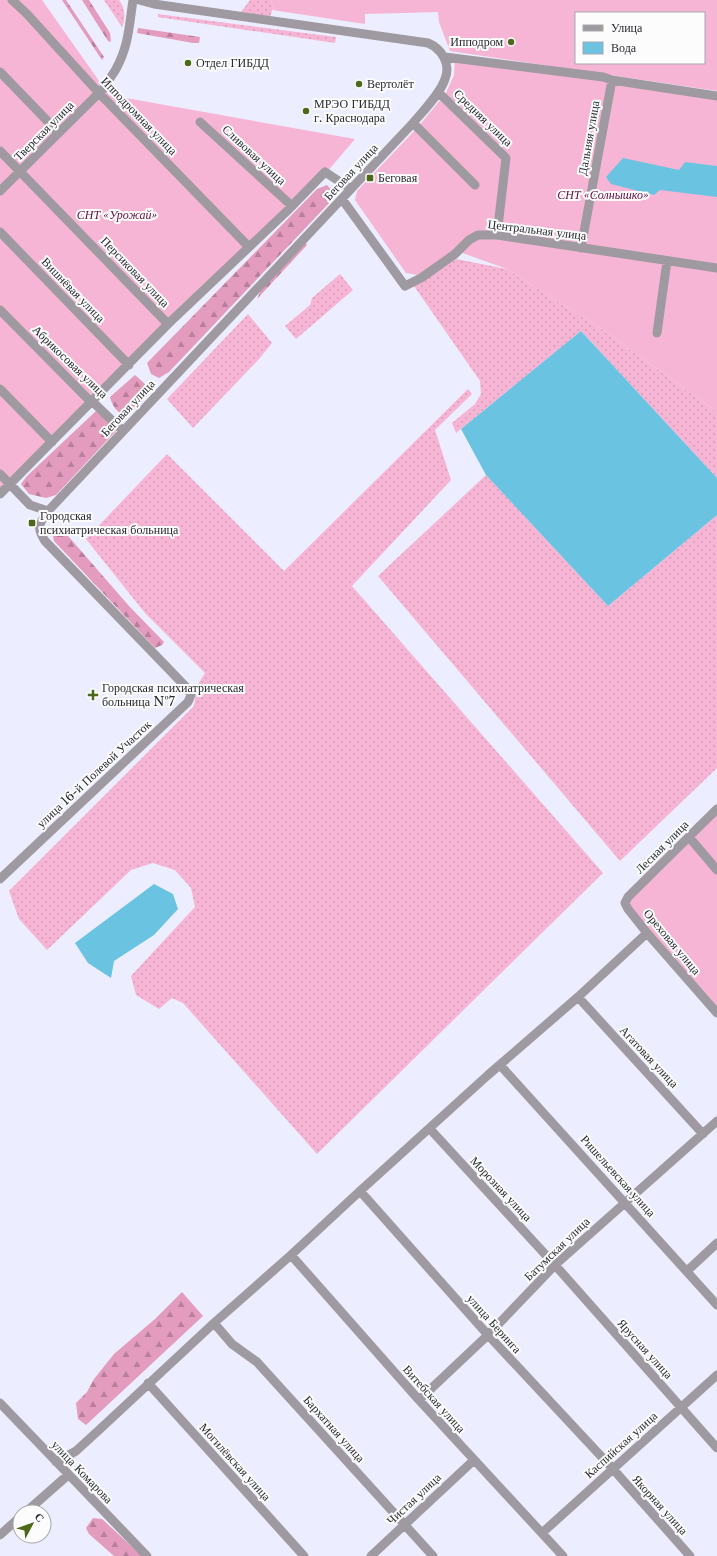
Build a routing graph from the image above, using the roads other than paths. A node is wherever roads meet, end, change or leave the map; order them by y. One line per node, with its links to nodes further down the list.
1 (12, 0): 7 (street, Ипподромная улица)
2 (133, 0): 7 (street, Тверская улица)
3 (139, 0): 4 (street)
4 (444, 57): 6 (street); 8 (street, Беговая улица)
5 (0, 72): 12 (street)
6 (612, 80): 9 (street); 23 (street, Дальняя улица)
7 (102, 90): 12 (street, Тверская улица); 22 (street, Ипподромная улица)
8 (438, 92): 11 (street, Беговая улица); 21 (street, Средняя улица)
9 (717, 96)
10 (200, 122): 19 (street, Сливовая улица)
11 (414, 123): 15 (street); 16 (street, Беговая улица)
12 (59, 133): 14 (street, Тверская улица)
13 (0, 151): 14 (street, Персиковая улица)
14 (20, 171): 17 (street, Тверская улица); 27 (street, Персиковая улица)
15 (475, 184)
16 (351, 190): 18 (street, Беговая улица); 19 (street)
17 (0, 191)
18 (342, 199): 21 (street, Центральная улица); 32 (street, Беговая улица)
19 (292, 206): 22 (street)
20 (0, 232): 29 (street, Вишнёвая улица)
21 (497, 235): 23 (street, Центральная улица)
22 (249, 247): 27 (street)
23 (581, 248): 24 (street, Центральная улица)
24 (667, 260): 25 (street, Центральная улица); 28 (street)
25 (717, 268)
26 (0, 310): 31 (street, Абрикосовая улица)
27 (168, 324): 29 (street)
28 (657, 332)
29 (129, 365): 31 (street)
30 (0, 389): 33 (street)
31 (91, 402): 32 (street, Абрикосовая улица); 33 (street)
32 (123, 431): 37 (street, Беговая улица)
33 (52, 442): 35 (street)
34 (0, 474): 35 (street)
35 (10, 484): 36 (street); 37 (street)
36 (0, 494)
37 (48, 511): 38 (street, Беговая улица)
38 (39, 523): 42 (street, улица 16-й Полевой Участок)
39 (717, 809): 40 (street, Лесная улица)
40 (689, 837): 41 (street); 43 (street, Лесная улица)
41 (717, 870)
42 (0, 879)
43 (625, 903): 44 (street, Ореховая улица)
44 (647, 933): 45 (street); 46 (street, Ореховая улица)
45 (578, 997): 47 (street); 50 (street, Агатовая улица)
46 (717, 1013)
47 (500, 1065): 49 (street); 52 (street, Ришельевская улица)
48 (717, 1121): 50 (street, Батумская улица)
49 (430, 1129): 51 (street); 55 (street, Морозная улица)
50 (703, 1134): 52 (street, Батумская улица)
51 (360, 1191): 54 (street); 59 (street, улица Беринга)
52 (625, 1202): 55 (street, Батумская улица); 56 (street, Ришельевская улица)
53 (717, 1243): 56 (street)
54 (291, 1255): 58 (street); 62 (street, Витебская улица)
55 (555, 1265): 59 (street, Батумская улица); 64 (street, Ярусная улица)
56 (687, 1271): 57 (street, Ришельевская улица)
57 (717, 1305)
58 (214, 1323): 61 (street); 72 (street, Бархатная улица)
59 (488, 1335): 62 (street, Батумская улица); 68 (street, улица Беринга)
60 (717, 1375): 64 (street, Каспийская улица)
61 (148, 1383): 67 (street); 76 (street, Могилёвская улица)
62 (419, 1400): 66 (street, Витебская улица)
63 (0, 1403): 67 (street, улица Комарова)
64 (681, 1407): 65 (street, Ярусная улица); 68 (street, Каспийская улица)
65 (717, 1448)
66 (474, 1460): 72 (street, Чистая улица); 73 (street, Витебская улица)
67 (56, 1462): 69 (street, улица Комарова)
68 (613, 1469): 73 (street, Каспийская улица); 80 (street, Якорная улица)
69 (68, 1475): 70 (street); 75 (street, улица Комарова)
70 (35, 1504)
71 (12, 1525): 74 (street)
72 (405, 1525): 77 (street, Чистая улица); 78 (street, Бархатная улица)
73 (542, 1533): 79 (street, Витебская улица)
74 (0, 1535)
75 (147, 1556)
76 (304, 1556)
77 (371, 1556)
78 (433, 1556)
79 (563, 1556)
80 (690, 1556)

